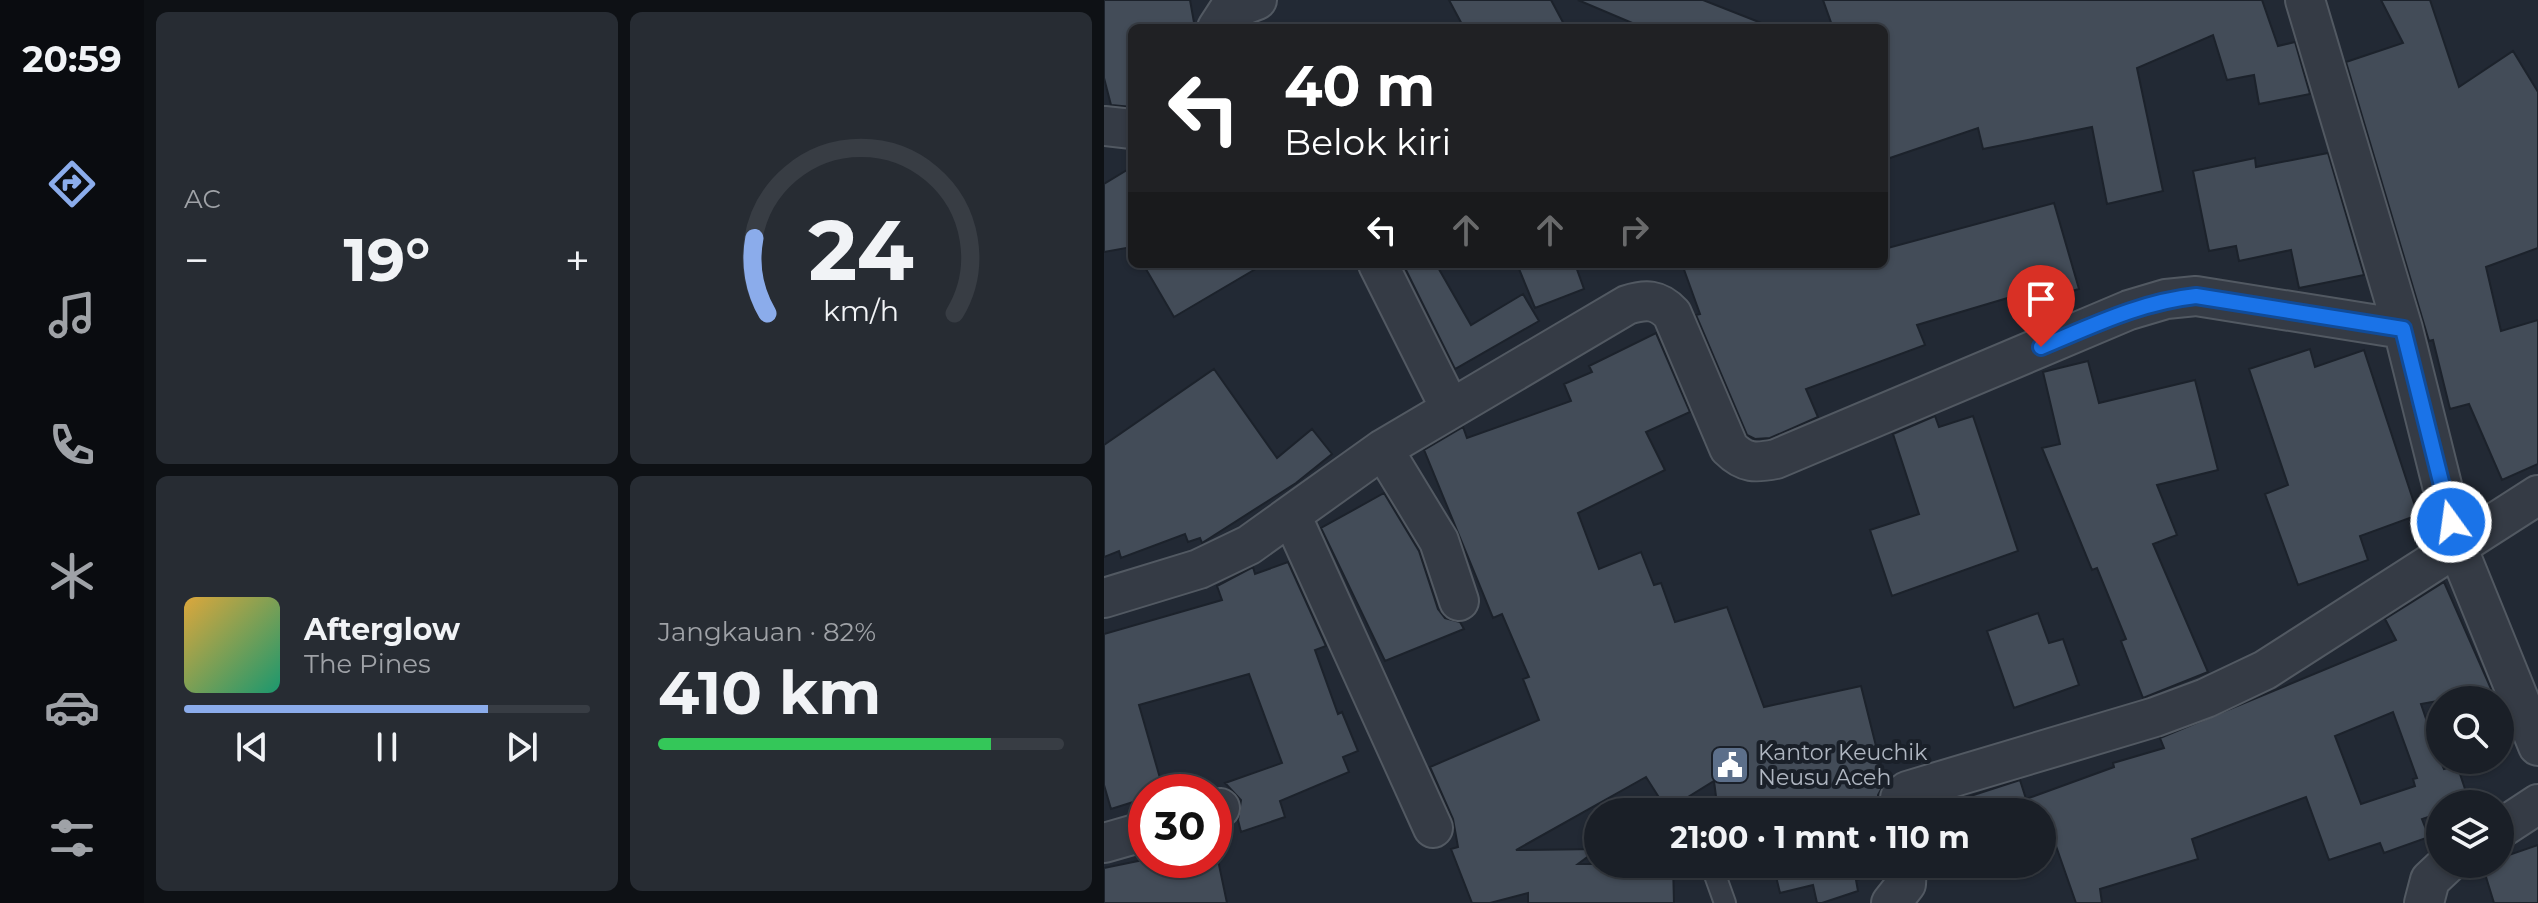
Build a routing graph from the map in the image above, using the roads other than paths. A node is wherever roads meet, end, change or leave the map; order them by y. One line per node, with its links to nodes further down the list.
1 (1257, 0): 3 (street)
2 (2305, 0): 7 (street)
3 (1220, 24)
4 (1104, 126): 5 (street)
5 (1128, 129)
6 (1380, 268): 8 (street)
7 (2403, 329): 8 (street); 12 (street)
8 (1450, 408): 9 (street)
9 (1383, 449): 11 (street); 14 (street)
10 (2538, 495): 12 (street)
11 (1292, 517): 13 (street); 19 (street)
12 (2458, 549): 15 (street); 16 (street)
13 (1104, 598)
14 (1459, 601)
15 (2538, 746)
16 (1900, 798)
17 (2538, 804): 18 (street)
18 (2514, 820)
19 (1433, 828)
20 (1128, 836): 21 (street)
21 (1104, 843)
22 (1716, 878): 25 (lane)
23 (1906, 878): 26 (street)
24 (2432, 878): 27 (street)
25 (1725, 903)
26 (1891, 903)
27 (2424, 903)

